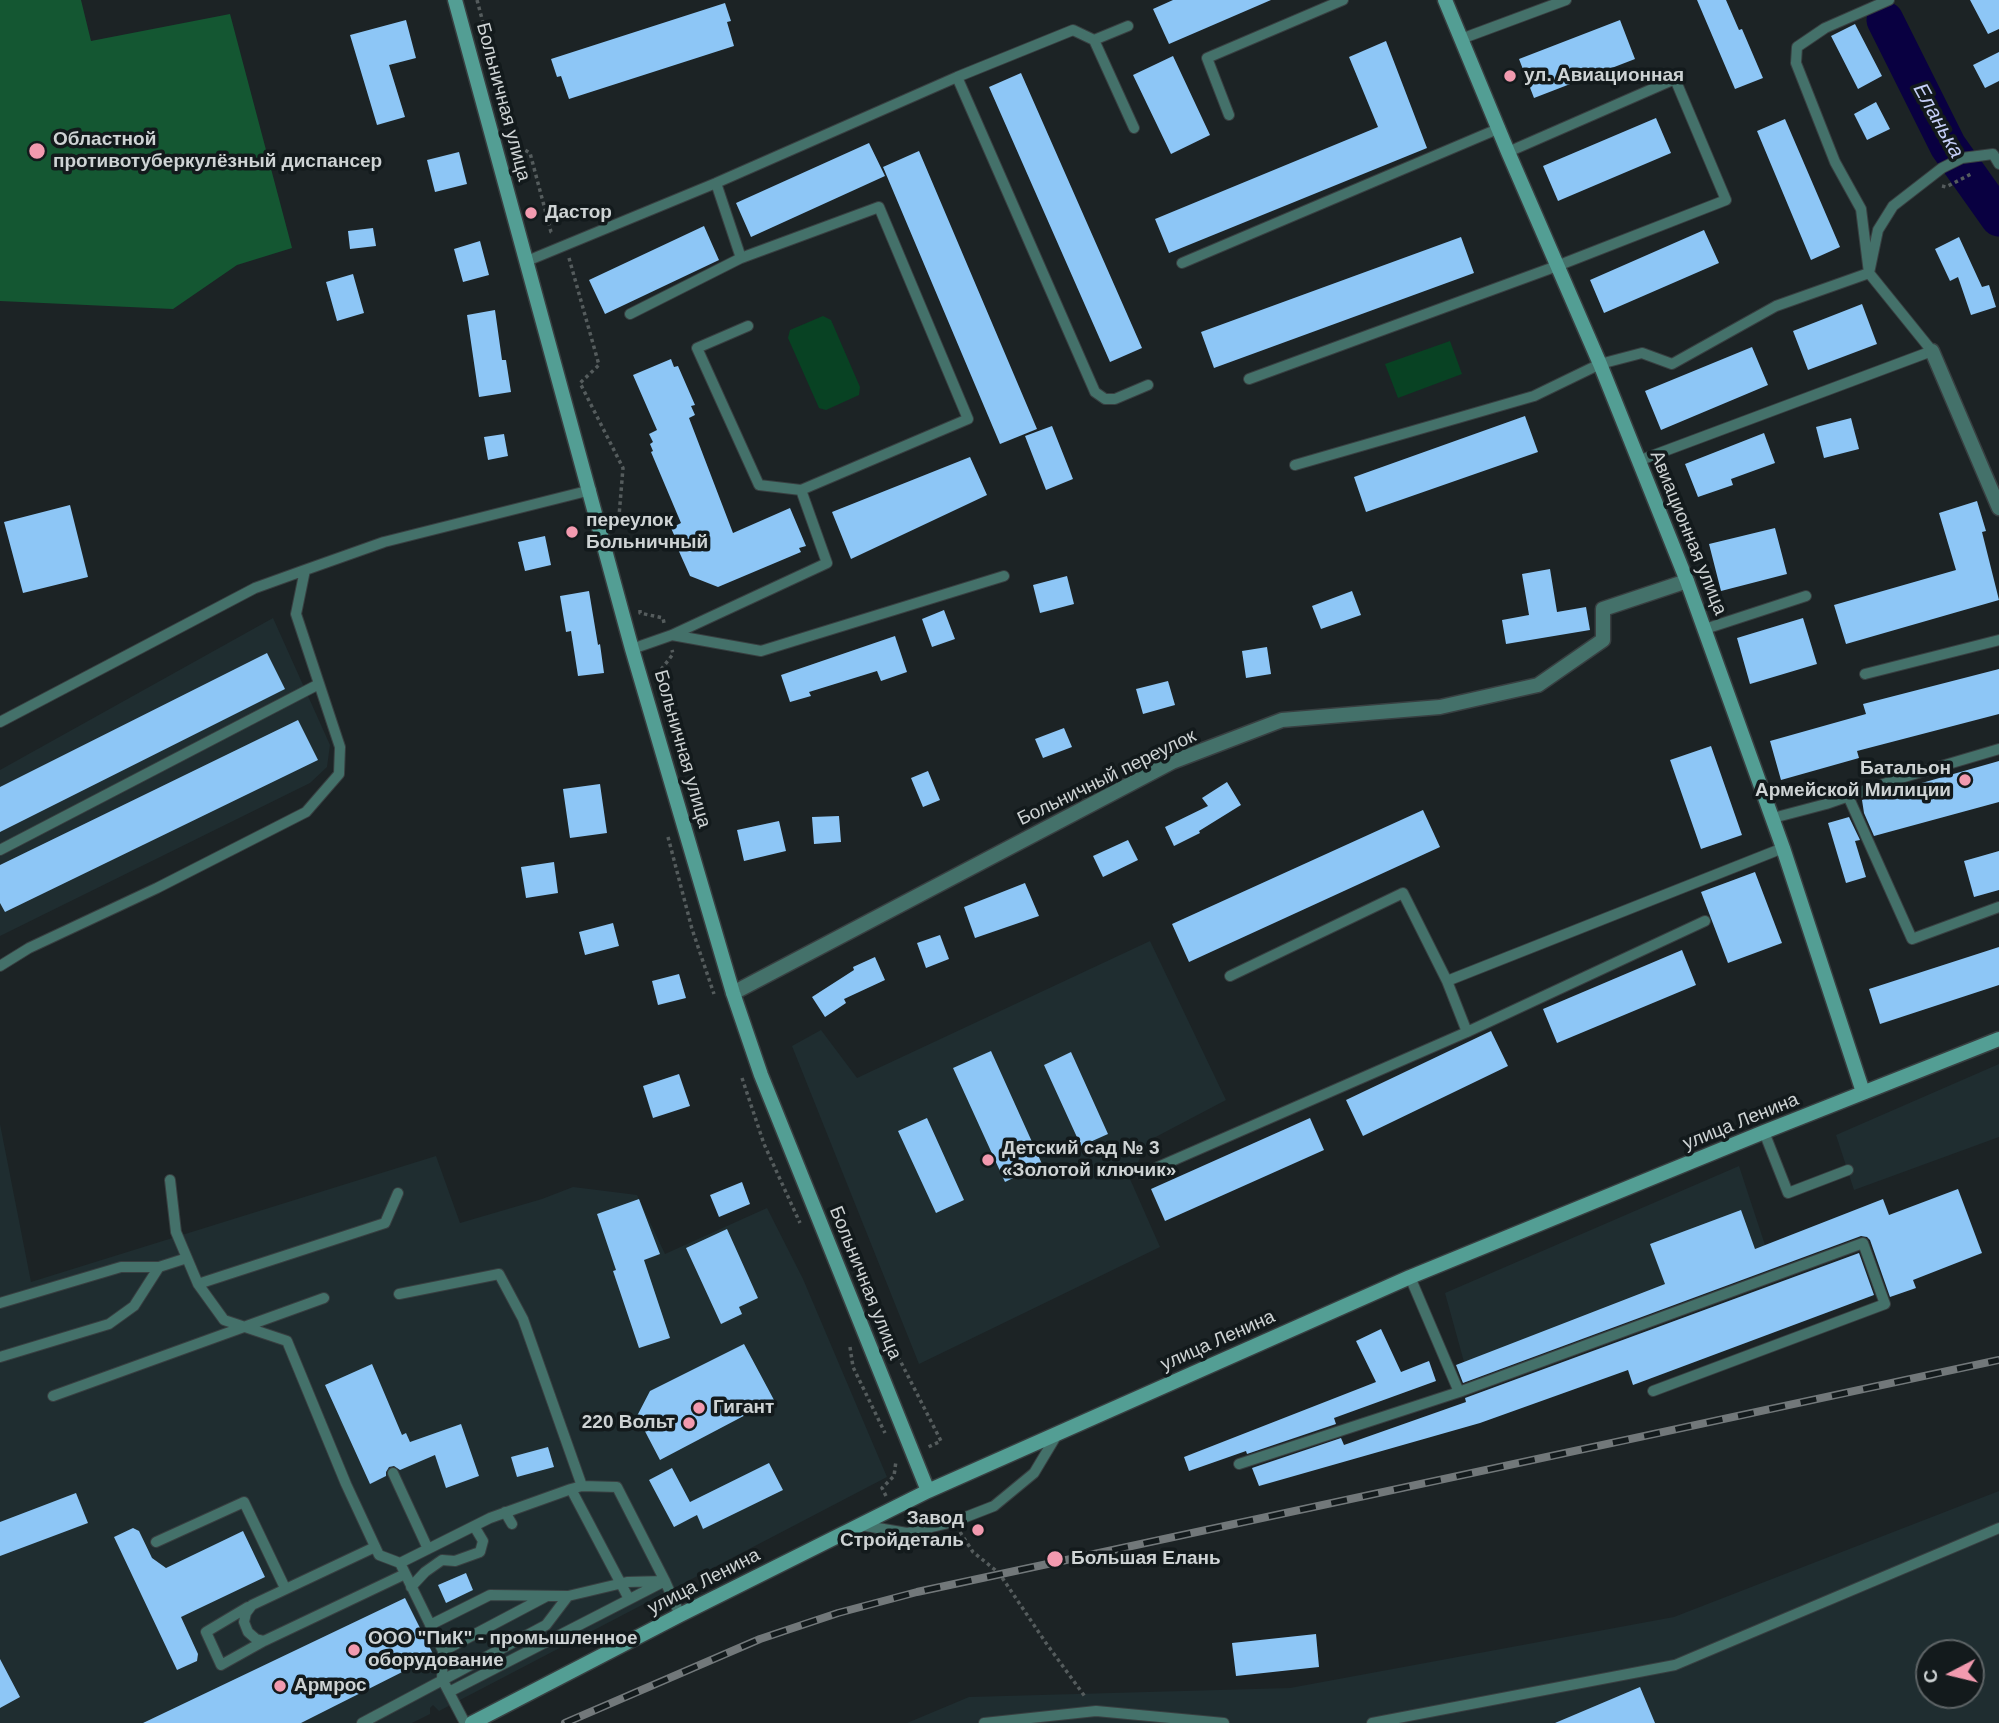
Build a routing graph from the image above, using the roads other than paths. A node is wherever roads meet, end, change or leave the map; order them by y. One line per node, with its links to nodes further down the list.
1 (455, 0): 17 (street, Больничная улица)
2 (1343, 0): 10 (lane)
3 (1446, 0): 7 (street, Авиационная улица)
4 (1566, 0): 7 (lane)
5 (1889, 0): 20 (lane)
6 (1128, 26): 8 (lane)
7 (1461, 39): 12 (street, Авиационная улица)
8 (1094, 40): 9 (lane); 11 (lane)
9 (957, 76): 15 (lane); 26 (lane)
10 (1229, 115)
11 (1134, 128)
12 (1500, 128): 13 (street, Авиационная улица); 18 (lane)
13 (1508, 152): 19 (street, Авиационная улица); 19 (lane)
14 (1999, 164): 20 (lane)
15 (716, 183): 16 (lane); 17 (lane)
16 (741, 258): 21 (lane); 30 (lane)
17 (527, 261): 29 (street, Больничная улица)
18 (1182, 263)
19 (1558, 266): 24 (street, Авиационная улица); 25 (lane)
20 (1870, 273): 23 (lane); 24 (lane)
21 (630, 314)
22 (748, 326): 30 (lane)
23 (1932, 351): 27 (lane); 31 (street)
24 (1600, 363): 27 (street, Авиационная улица); 28 (lane)
25 (1249, 379)
26 (1147, 385)
27 (1638, 461): 34 (street, Авиационная улица)
28 (1296, 465)
29 (591, 490): 32 (lane); 39 (street, Больничная улица)
30 (801, 490): 37 (lane)
31 (1999, 508)
32 (305, 570): 41 (lane); 42 (lane)
33 (1004, 576): 37 (lane)
34 (1687, 581): 36 (street, Авиационная улица); 53 (street, Больничный переулок)
35 (1806, 596): 36 (lane)
36 (1705, 629): 45 (street, Авиационная улица)
37 (670, 635): 39 (lane)
38 (1999, 640): 40 (lane)
39 (632, 649): 53 (street, Больничная улица)
40 (1865, 674)
41 (319, 684): 47 (lane); 50 (lane)
42 (0, 722)
43 (1999, 750): 44 (lane)
44 (1848, 796): 45 (lane); 48 (lane)
45 (1773, 818): 46 (street, Авиационная улица)
46 (1783, 848): 52 (lane); 56 (street, Авиационная улица)
47 (0, 849)
48 (1999, 907)
49 (1705, 920): 54 (lane)
50 (0, 966)
51 (1230, 976): 52 (lane)
52 (1447, 981): 54 (lane)
53 (733, 993): 78 (street, Больничная улица)
54 (1467, 1032): 59 (lane)
55 (1999, 1039): 56 (street, улица Ленина)
56 (1863, 1093): 57 (street, улица Ленина)
57 (1764, 1132): 58 (lane); 64 (street, улица Ленина)
58 (1848, 1170)
59 (1142, 1174)
60 (170, 1180): 62 (lane)
61 (398, 1193): 65 (lane)
62 (187, 1258): 63 (lane); 65 (lane)
63 (159, 1267): 68 (lane); 70 (lane)
64 (1410, 1277): 72 (lane); 74 (street, улица Ленина)
65 (198, 1284): 69 (lane)
66 (399, 1294): 77 (lane)
67 (324, 1298): 69 (lane)
68 (0, 1303)
69 (244, 1327): 73 (lane); 85 (lane)
70 (0, 1357)
71 (1653, 1391): 72 (lane)
72 (1459, 1392): 75 (lane)
73 (53, 1396)
74 (1059, 1433): 78 (street, улица Ленина); 81 (lane)
75 (1239, 1464)
76 (393, 1473): 86 (lane)
77 (577, 1487): 79 (lane); 89 (lane); 90 (lane)
78 (928, 1491): 81 (street, улица Ленина)
79 (505, 1512): 80 (lane); 82 (lane)
80 (512, 1524)
81 (860, 1525): 97 (street, улица Ленина)
82 (474, 1526): 86 (lane); 91 (lane)
83 (1999, 1528): 108 (lane)
84 (156, 1542): 92 (lane)
85 (375, 1547): 87 (lane); 92 (lane)
86 (428, 1549): 87 (lane)
87 (400, 1563): 88 (lane)
88 (405, 1574): 91 (lane); 99 (lane)
89 (665, 1581): 90 (lane); 95 (lane); 97 (lane)
90 (621, 1584): 94 (lane); 95 (lane)
91 (411, 1587): 98 (lane)
92 (285, 1588): 96 (lane)
93 (547, 1596): 94 (lane); 98 (lane); 100 (lane)
94 (568, 1596): 101 (lane)
95 (629, 1599): 102 (lane)
96 (252, 1605): 99 (lane); 99 (lane)
97 (680, 1615): 105 (street, улица Ленина)
98 (430, 1625): 100 (lane)
99 (264, 1641)
100 (443, 1651): 101 (lane)
101 (442, 1679): 102 (lane); 103 (lane)
102 (449, 1692): 104 (lane)
103 (362, 1723)
104 (465, 1723)
105 (472, 1723)
106 (984, 1723): 107 (lane)
107 (1224, 1723)
108 (1372, 1723)

